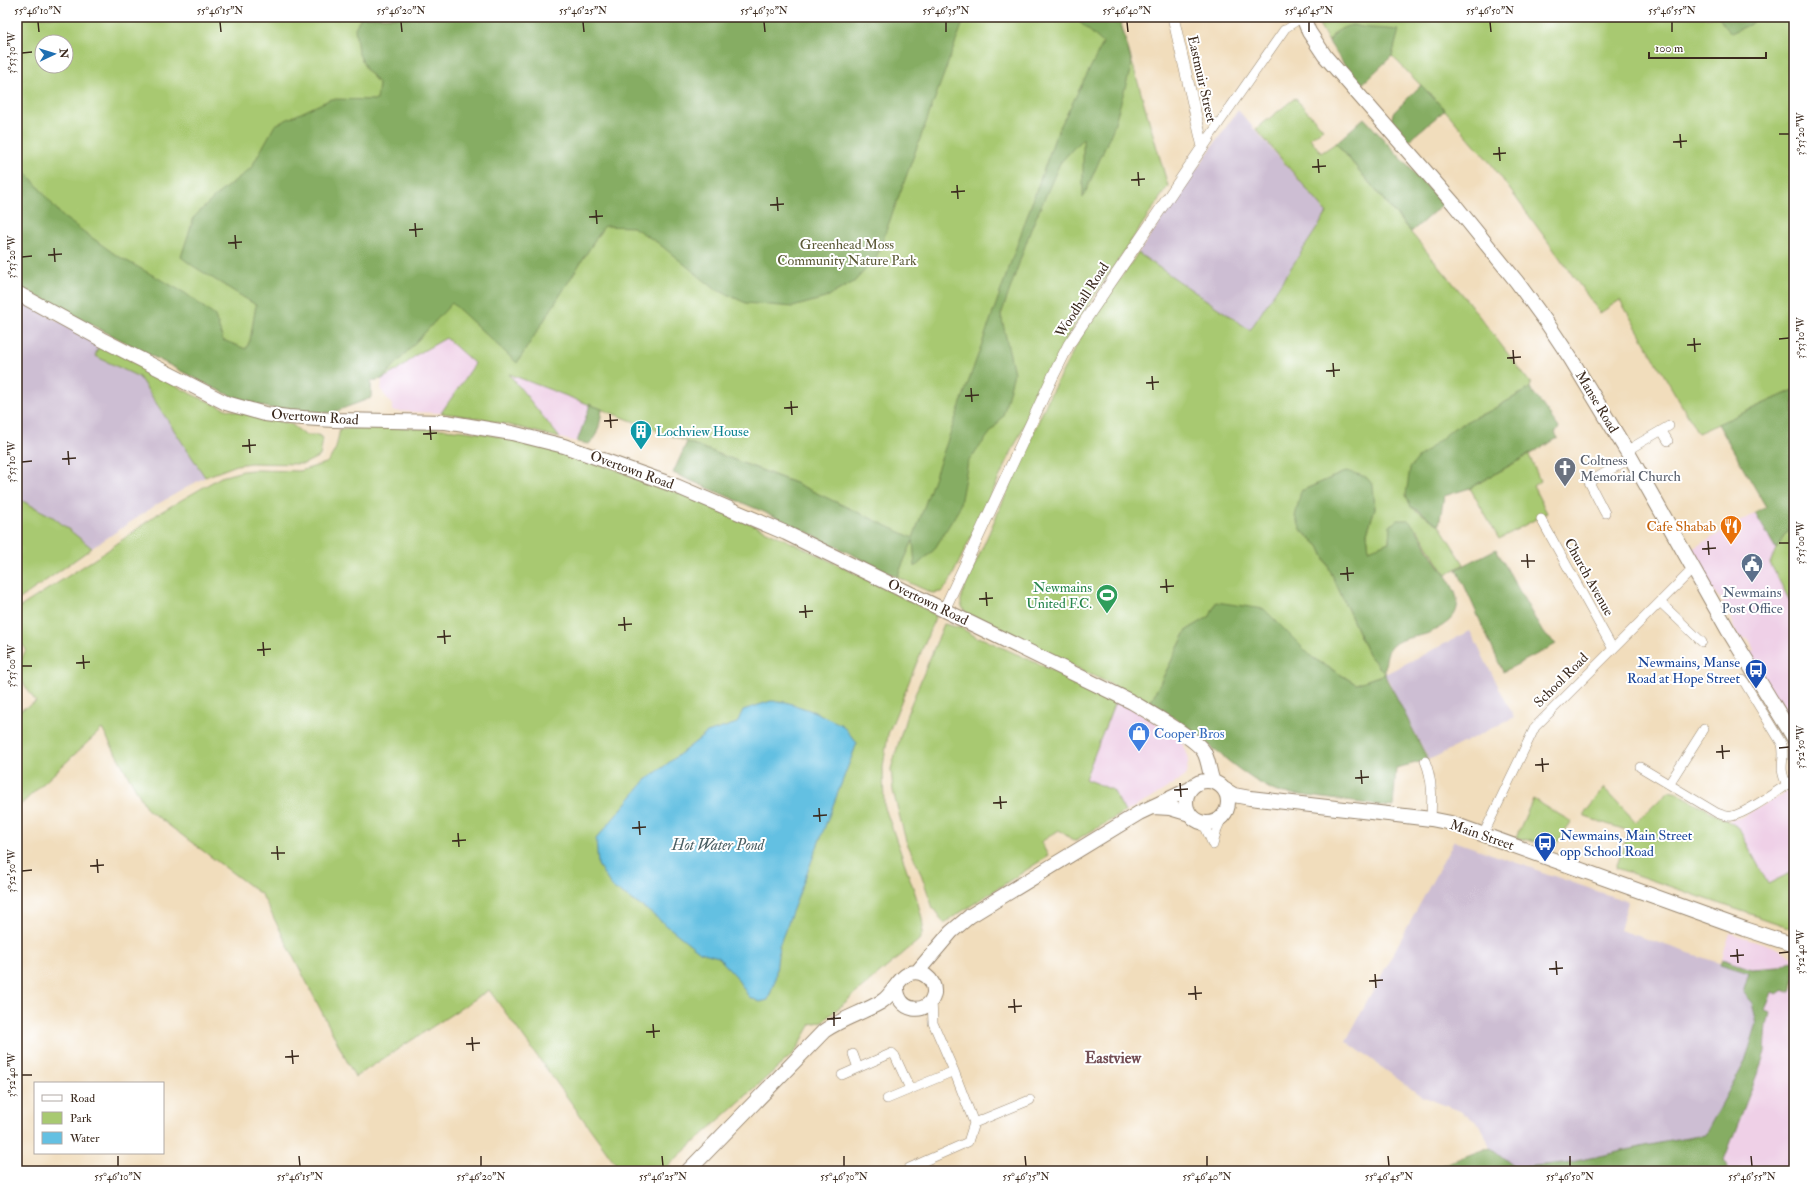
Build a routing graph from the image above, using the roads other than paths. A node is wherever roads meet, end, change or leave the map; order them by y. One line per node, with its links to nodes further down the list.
1 (1173, 17): 4 (street, Eastmuir Street)
2 (1303, 17): 3 (street); 7 (main road, Manse Road)
3 (1284, 30): 4 (street, Woodhall Road)
4 (1205, 143): 12 (street, Woodhall Road)
5 (17, 293): 12 (main road, Overtown Road)
6 (1668, 441): 7 (street)
7 (1629, 455): 8 (street); 10 (main road, Manse Road)
8 (1605, 513)
9 (1541, 519): 14 (street, Church Avenue)
10 (1693, 569): 11 (street, School Road); 17 (main road, Manse Road)
11 (1661, 603): 13 (street); 14 (street, School Road)
12 (944, 610): 19 (main road, Overtown Road)
13 (1702, 642)
14 (1612, 648): 30 (street, School Road)
15 (1743, 680): 21 (street)
16 (1704, 729): 22 (street)
17 (1794, 738)
18 (1425, 761): 29 (street)
19 (1208, 762): 23 (main road, Overtown Road); 24 (main road)
20 (1640, 767): 22 (street)
21 (1790, 782): 22 (street)
22 (1669, 784)
23 (1218, 786): 24 (main road); 25 (main road, Main Street); 27 (main road)
24 (1193, 787): 26 (main road); 28 (main road)
25 (1250, 798): 27 (main road); 29 (main road, Main Street)
26 (1151, 807): 28 (main road); 32 (main road)
27 (1224, 813): 28 (main road); 28 (street)
28 (1195, 818)
29 (1431, 819): 30 (main road, Main Street)
30 (1483, 835): 31 (main road, Main Street)
31 (1794, 944)
32 (923, 975): 33 (main road); 34 (main road)
33 (897, 985): 35 (main road); 36 (main road)
34 (932, 998): 35 (main road); 37 (street)
35 (909, 1007): 36 (main road); 37 (street)
36 (868, 1008): 47 (main road)
37 (933, 1023): 40 (street)
38 (853, 1054): 39 (street)
39 (858, 1068): 41 (street); 42 (street)
40 (954, 1071): 42 (street); 45 (street)
41 (842, 1075)
42 (910, 1089): 43 (street)
43 (887, 1099)
44 (1030, 1100): 45 (street)
45 (974, 1122): 46 (street)
46 (909, 1168)
47 (688, 1171)

